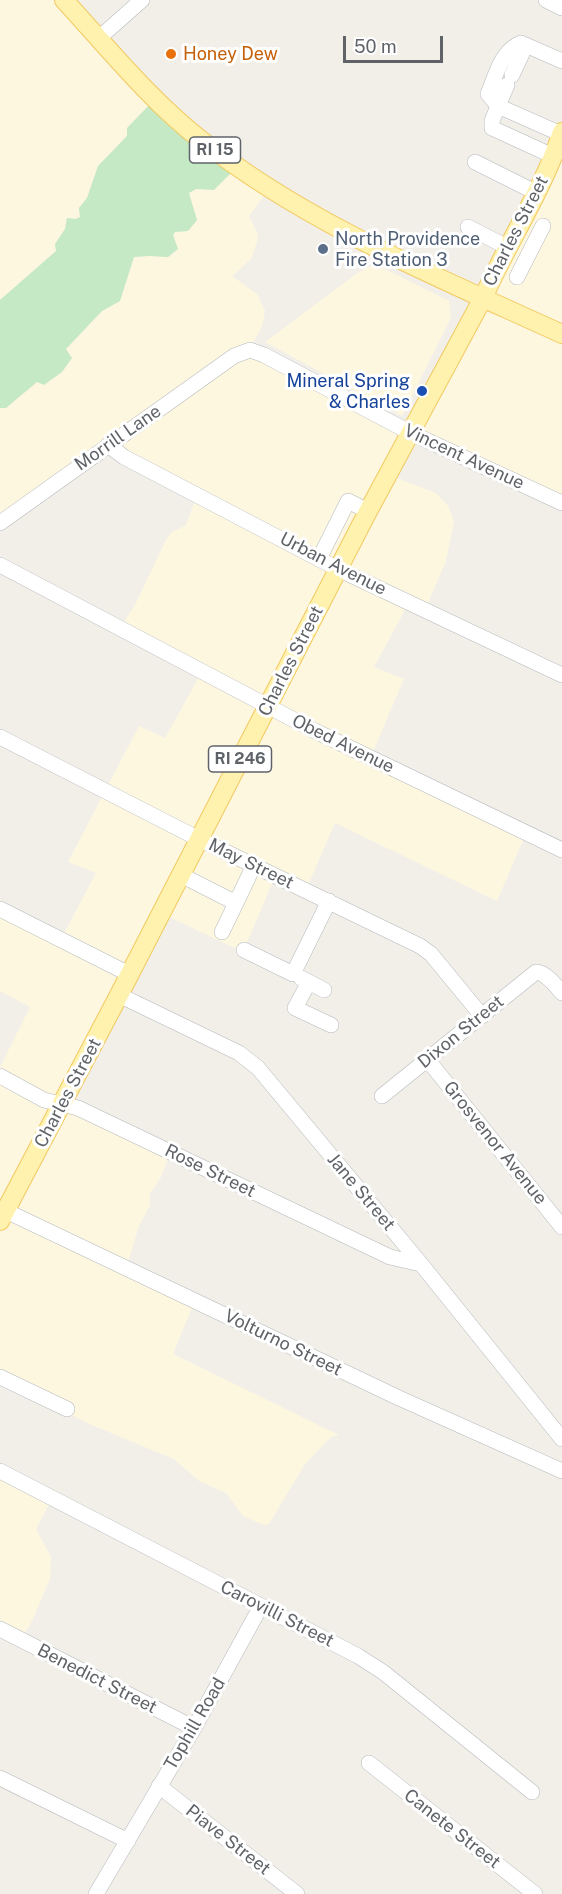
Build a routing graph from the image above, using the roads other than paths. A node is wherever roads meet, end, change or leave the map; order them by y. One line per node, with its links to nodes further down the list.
1 (64, 0): 5 (main road, RI 15)
2 (142, 0): 5 (street)
3 (546, 0): 4 (street)
4 (562, 8)
5 (99, 38): 18 (main road, RI 15)
6 (526, 45): 7 (street); 8 (street); 8 (street)
7 (562, 61)
8 (498, 106): 9 (street); 10 (street)
9 (562, 133): 10 (main road, Charles Street / RI 246)
10 (553, 156): 12 (main road, Charles Street / RI 246)
11 (475, 162): 12 (street)
12 (535, 192): 15 (main road, Charles Street / RI 246)
13 (543, 226): 16 (street)
14 (468, 227): 15 (street)
15 (509, 244): 16 (street); 18 (main road, Charles Street / RI 246)
16 (530, 251): 17 (street)
17 (516, 277)
18 (483, 298): 19 (main road, RI 15); 21 (main road, Charles Street / RI 246)
19 (562, 334)
20 (237, 355): 21 (street, Vincent Avenue); 22 (street, Morrill Lane)
21 (411, 433): 23 (street, Vincent Avenue); 24 (main road, Charles Street / RI 246)
22 (108, 445): 25 (street, Morrill Lane); 28 (street, Urban Avenue)
23 (562, 503)
24 (368, 511): 26 (street); 27 (main road, Charles Street / RI 246)
25 (0, 523)
26 (332, 535): 27 (street); 28 (street)
27 (351, 545): 30 (main road, Charles Street / RI 246)
28 (320, 559): 30 (street, Urban Avenue)
29 (0, 565): 32 (street, Obed Avenue)
30 (339, 569): 31 (street, Urban Avenue); 32 (main road, Charles Street / RI 246)
31 (562, 675)
32 (268, 706): 34 (main road, Charles Street / RI 246); 35 (street, Obed Avenue)
33 (0, 737): 34 (street, May Street)
34 (200, 839): 36 (street, May Street); 37 (main road, Charles Street / RI 246)
35 (562, 850)
36 (254, 865): 38 (street, May Street); 39 (street)
37 (181, 875): 39 (street); 43 (main road, Charles Street / RI 246)
38 (329, 901): 44 (street); 49 (street, May Street)
39 (236, 903): 41 (street)
40 (0, 909): 43 (street)
41 (222, 932)
42 (244, 950): 44 (street)
43 (129, 974): 48 (main road, Charles Street / RI 246)
44 (293, 974): 45 (street)
45 (309, 982): 46 (street); 50 (street)
46 (324, 990)
47 (562, 993): 49 (street, Dixon Street)
48 (119, 995): 54 (main road, Charles Street / RI 246); 57 (street, Jane Street)
49 (482, 1016): 51 (street, Dixon Street)
50 (331, 1025)
51 (428, 1059): 53 (street, Dixon Street); 56 (street, Grosvenor Avenue)
52 (0, 1076): 54 (street, Rose Street)
53 (382, 1096)
54 (61, 1104): 55 (main road, Charles Street / RI 246); 57 (street, Rose Street)
55 (3, 1216): 62 (street, Volturno Street)
56 (562, 1227)
57 (422, 1264): 60 (street, Jane Street)
58 (0, 1377): 59 (street)
59 (67, 1409)
60 (562, 1439)
61 (0, 1471): 63 (street, Carovilli Street)
62 (562, 1471)
63 (261, 1606): 65 (street, Tophill Road); 69 (street, Carovilli Street)
64 (0, 1629): 65 (street, Benedict Street)
65 (194, 1728): 68 (street, Tophill Road)
66 (369, 1763): 73 (street, Canete Street)
67 (0, 1778): 70 (street)
68 (159, 1786): 70 (street, Tophill Road); 72 (street, Piave Street)
69 (532, 1792)
70 (128, 1841): 71 (street, Tophill Road)
71 (96, 1894)
72 (297, 1894)
73 (535, 1894)

